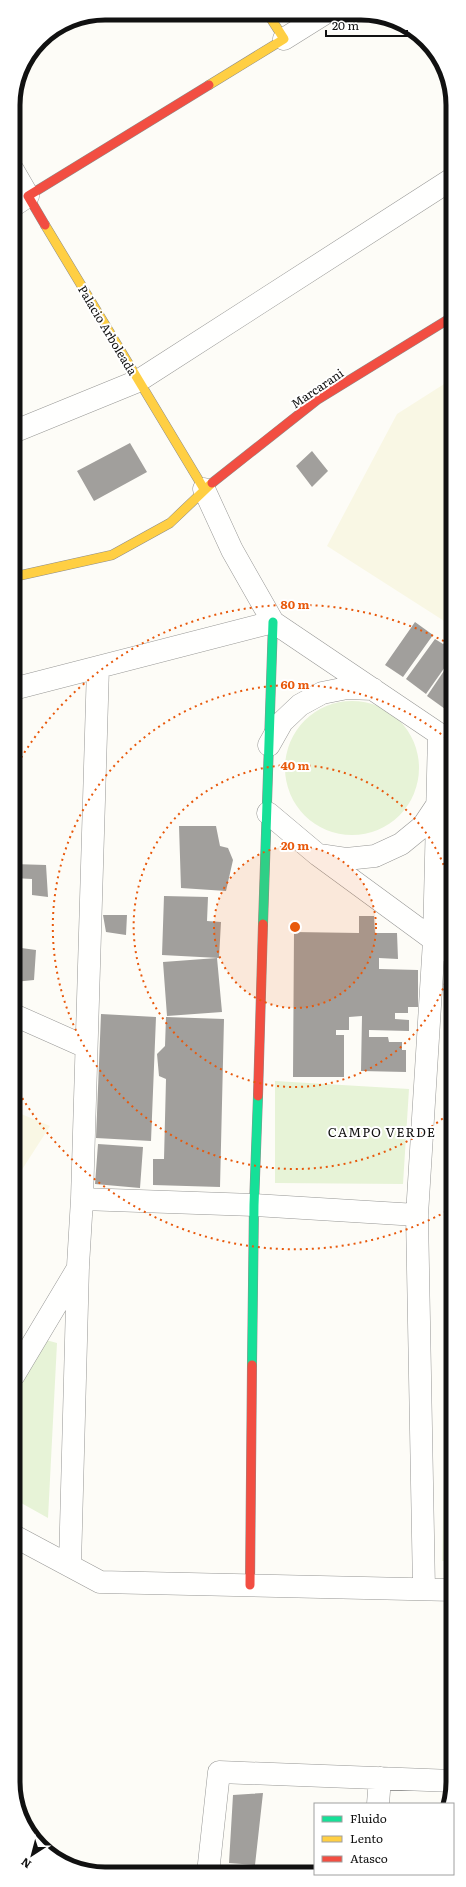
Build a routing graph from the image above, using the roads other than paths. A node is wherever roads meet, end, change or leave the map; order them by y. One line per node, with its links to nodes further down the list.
1 (272, 20): 3 (street)
2 (314, 20): 3 (street)
3 (284, 39): 5 (street)
4 (446, 183): 7 (street)
5 (21, 201): 7 (street, Palacio Arboleada)
6 (446, 321): 9 (street, Marcarani)
7 (138, 381): 8 (street); 9 (street, Palacio Arboleada)
8 (20, 429)
9 (204, 489): 10 (street, Marcarani); 11 (street)
10 (20, 575)
11 (273, 622): 12 (street); 14 (street); 16 (street)
12 (98, 667): 13 (street); 23 (street)
13 (20, 686)
14 (373, 689): 15 (street); 16 (street)
15 (446, 738): 17 (street)
16 (269, 745): 18 (street)
17 (439, 802): 19 (street); 20 (street)
18 (268, 814): 19 (street); 25 (street)
19 (318, 855): 20 (street)
20 (434, 941): 21 (street); 26 (street)
21 (446, 950)
22 (20, 1018): 23 (street)
23 (86, 1046): 24 (street)
24 (82, 1199): 25 (street); 27 (street)
25 (254, 1206): 26 (street); 31 (street)
26 (417, 1215): 32 (street)
27 (78, 1266): 28 (street); 30 (street)
28 (20, 1365)
29 (20, 1539): 30 (street)
30 (70, 1565): 31 (street)
31 (250, 1585): 32 (street)
32 (424, 1589): 33 (street)
33 (446, 1590)
34 (380, 1778): 35 (street); 36 (street); 37 (street)
35 (446, 1780)
36 (378, 1803)
37 (209, 1867)

